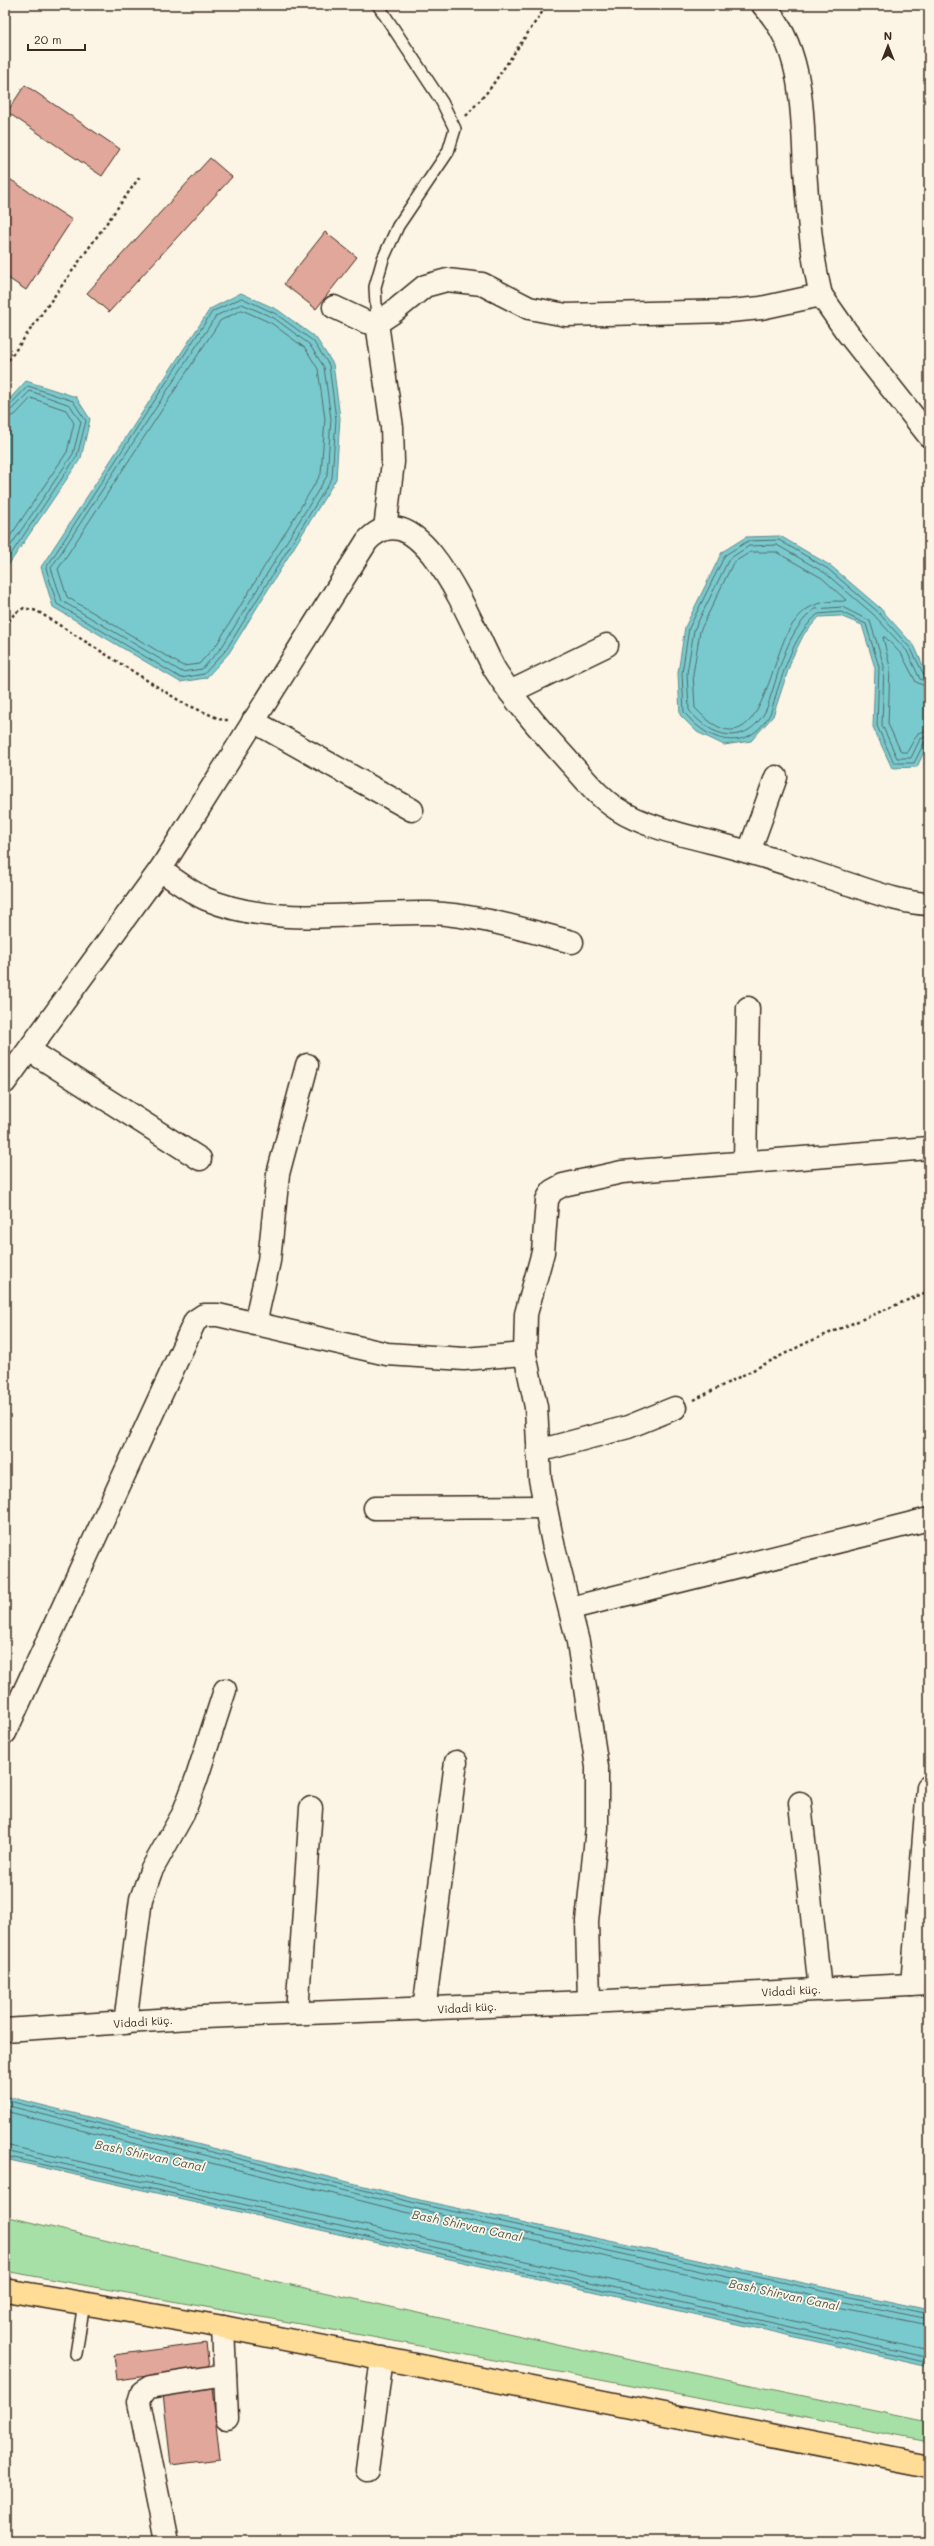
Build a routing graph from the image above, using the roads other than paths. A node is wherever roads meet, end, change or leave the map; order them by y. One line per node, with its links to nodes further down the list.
1 (378, 5): 5 (lane)
2 (763, 5): 3 (street)
3 (821, 295): 5 (street); 6 (street)
4 (334, 307): 5 (street)
5 (377, 322): 7 (street)
6 (929, 436)
7 (386, 529): 9 (street); 10 (street)
8 (607, 645): 9 (street)
9 (510, 692): 13 (street)
10 (253, 721): 12 (street); 14 (street)
11 (776, 777): 13 (street)
12 (412, 810)
13 (749, 852): 15 (street)
14 (160, 870): 16 (street); 18 (street)
15 (929, 904)
16 (572, 942)
17 (748, 1008): 23 (street)
18 (29, 1050): 20 (street); 22 (street)
19 (307, 1064): 24 (street)
20 (5, 1082)
21 (929, 1148): 23 (street)
22 (200, 1159)
23 (745, 1161): 25 (street)
24 (255, 1324): 25 (street); 33 (street)
25 (525, 1354): 27 (street)
26 (675, 1408): 27 (street)
27 (538, 1451): 28 (street)
28 (545, 1507): 29 (street); 31 (street)
29 (376, 1508)
30 (929, 1519): 31 (street)
31 (571, 1608): 40 (street)
32 (225, 1690): 43 (street)
33 (5, 1733)
34 (456, 1762): 41 (street)
35 (928, 1787): 38 (street)
36 (800, 1803): 39 (street)
37 (311, 1808): 42 (street)
38 (920, 1984): 39 (street, Vidadi küç.)
39 (820, 1990): 40 (street, Vidadi küç.)
40 (589, 2002): 41 (street, Vidadi küç.)
41 (424, 2010): 42 (street, Vidadi küç.)
42 (298, 2013): 43 (street, Vidadi küç.)
43 (125, 2023): 44 (street, Vidadi küç.)
44 (5, 2030)
45 (5, 2290): 46 (main road)
46 (84, 2303): 47 (main road); 48 (lane)
47 (223, 2327): 49 (main road); 50 (street)
48 (76, 2354)
49 (382, 2358): 52 (main road); 53 (street)
50 (225, 2375): 51 (street); 54 (street)
51 (227, 2418)
52 (929, 2466)
53 (367, 2470)
54 (167, 2541)

